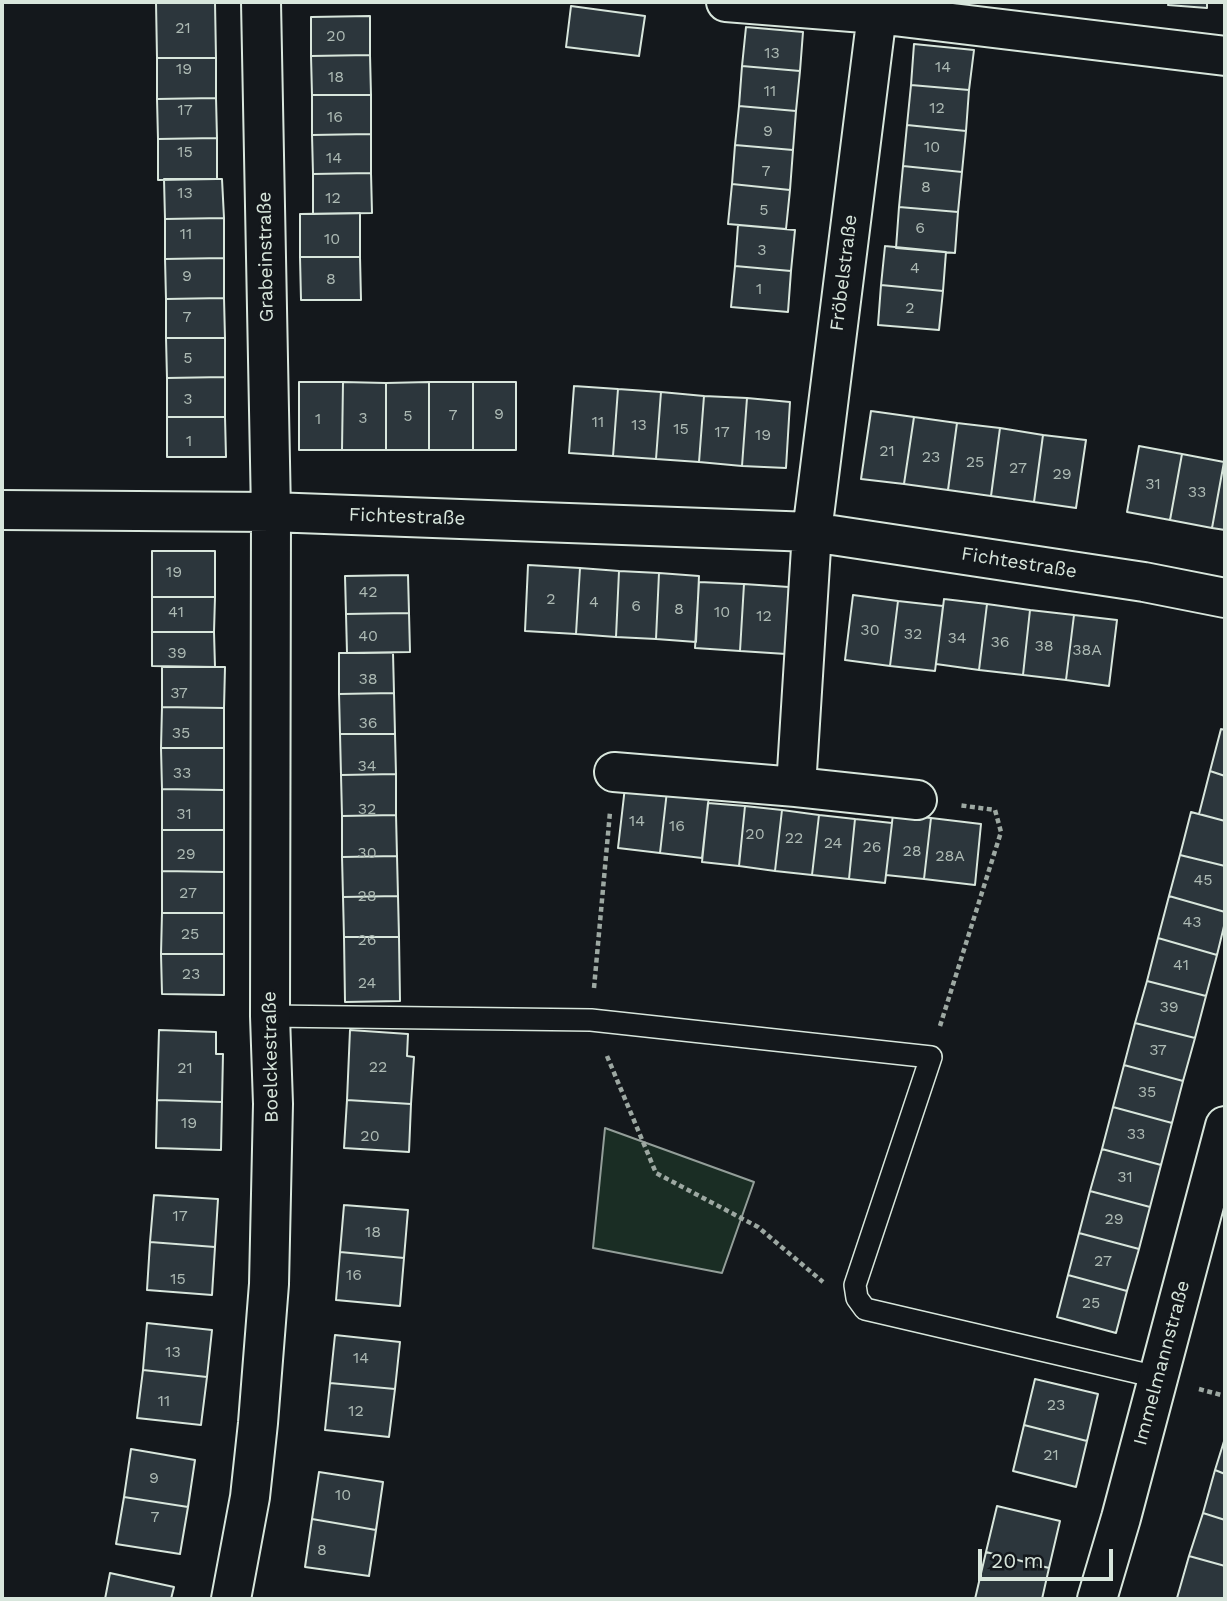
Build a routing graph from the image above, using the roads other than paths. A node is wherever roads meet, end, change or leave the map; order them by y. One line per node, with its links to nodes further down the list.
1 (261, 2): 6 (street, Grabeinstraße)
2 (726, 2): 3 (street)
3 (877, 14): 4 (street); 7 (street, Fröbelstraße)
4 (1225, 56)
5 (2, 510): 6 (street, Fichtestraße)
6 (271, 512): 7 (street, Fichtestraße); 12 (street, Boelckestraße)
7 (812, 532): 8 (street, Fichtestraße); 10 (street)
8 (1225, 598)
9 (614, 772): 10 (street)
10 (796, 787): 11 (street)
11 (917, 800)
12 (270, 1016): 14 (lane); 15 (street, Boelckestraße)
13 (1225, 1126): 14 (street, Immelmannstraße)
14 (1157, 1377): 16 (street, Immelmannstraße)
15 (232, 1599)
16 (1097, 1599)

